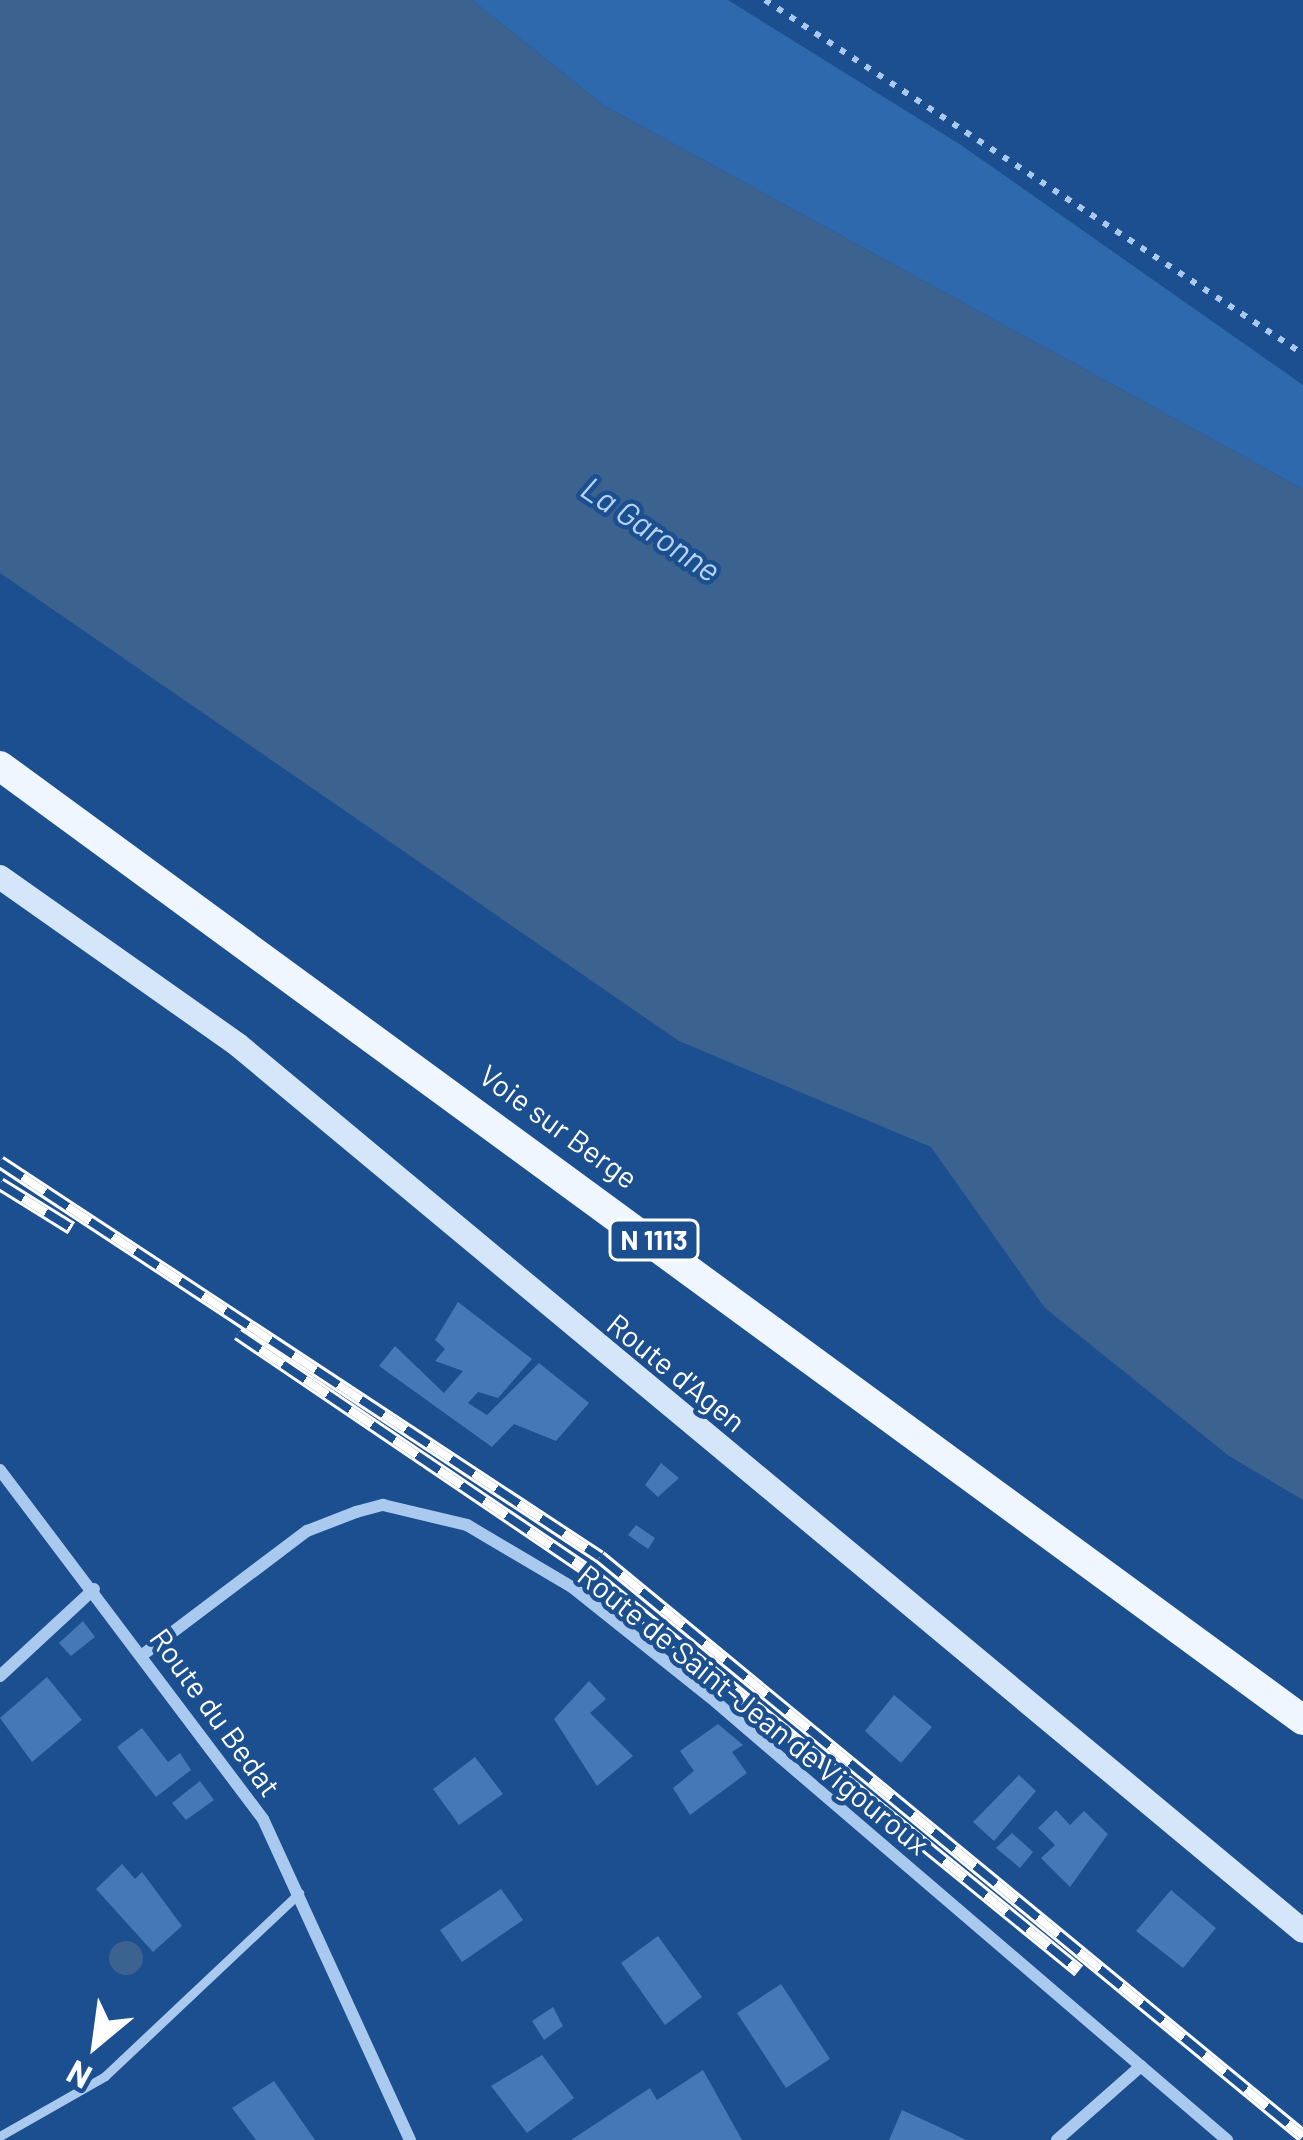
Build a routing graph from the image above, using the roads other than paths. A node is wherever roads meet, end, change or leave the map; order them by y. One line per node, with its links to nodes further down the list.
1 (0, 766): 7 (main road, Voie sur Berge / N 1113)
2 (0, 877): 9 (main road, Route d'Agen)
3 (0, 1470): 4 (street, Route du Bedat)
4 (94, 1589): 5 (street, Route du Bedat); 6 (street)
5 (145, 1653): 8 (street, Route du Bedat); 10 (street, Route de Saint-Jean de Vigouroux)
6 (0, 1676)
7 (1303, 1720)
8 (299, 1893): 11 (lane); 12 (street, Route du Bedat)
9 (1303, 1931)
10 (1141, 2066): 13 (street); 14 (street, Route de Saint-Jean de Vigouroux)
11 (0, 2136)
12 (410, 2140)
13 (1057, 2140)
14 (1226, 2140)

